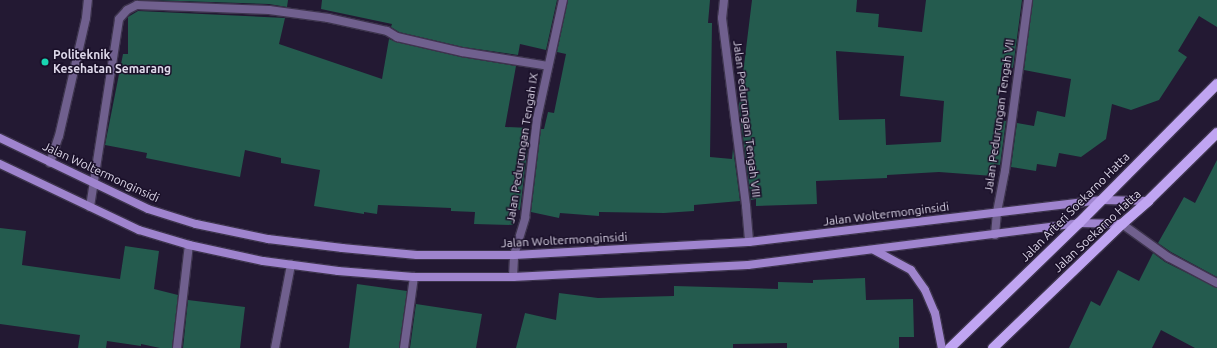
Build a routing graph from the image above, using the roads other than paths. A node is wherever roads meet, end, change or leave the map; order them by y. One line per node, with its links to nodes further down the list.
1 (88, 0): 9 (street)
2 (563, 0): 5 (street, Jalan Pedurungan Tengah IX)
3 (724, 0): 19 (street, Jalan Pedurungan Tengah VIII)
4 (1028, 0): 15 (street, Jalan Pedurungan Tengah VII)
5 (548, 66): 11 (street); 22 (street, Jalan Pedurungan Tengah IX)
6 (1217, 84): 12 (main road, Jalan Arteri Soekarno Hatta)
7 (1217, 133): 13 (main road, Jalan Soekarno Hatta)
8 (0, 138): 9 (main road, Jalan Woltermonginsidi)
9 (50, 163): 11 (main road, Jalan Woltermonginsidi)
10 (0, 164): 14 (main road)
11 (94, 184): 14 (street); 22 (main road, Jalan Woltermonginsidi)
12 (1102, 200): 13 (main road, Jalan Woltermonginsidi); 15 (main road, Jalan Woltermonginsidi); 16 (main road, Jalan Arteri Soekarno Hatta)
13 (1148, 202): 17 (main road, Jalan Soekarno Hatta)
14 (90, 207): 20 (main road)
15 (997, 212): 18 (street, Jalan Pedurungan Tengah VII); 19 (main road, Jalan Woltermonginsidi)
16 (1079, 223): 17 (main road); 18 (main road); 31 (main road, Jalan Arteri Soekarno Hatta)
17 (1122, 224): 26 (street); 32 (main road, Jalan Soekarno Hatta)
18 (995, 235): 21 (main road)
19 (749, 242): 22 (main road, Jalan Woltermonginsidi)
20 (189, 246): 23 (main road); 27 (street)
21 (874, 250): 25 (main road); 30 (main road)
22 (514, 254): 25 (street, Jalan Pedurungan Tengah IX)
23 (291, 264): 24 (main road); 28 (street)
24 (414, 277): 25 (main road); 29 (street)
25 (513, 277)
26 (1217, 283)
27 (177, 348)
28 (275, 348)
29 (404, 348)
30 (942, 348)
31 (950, 348)
32 (993, 348)

